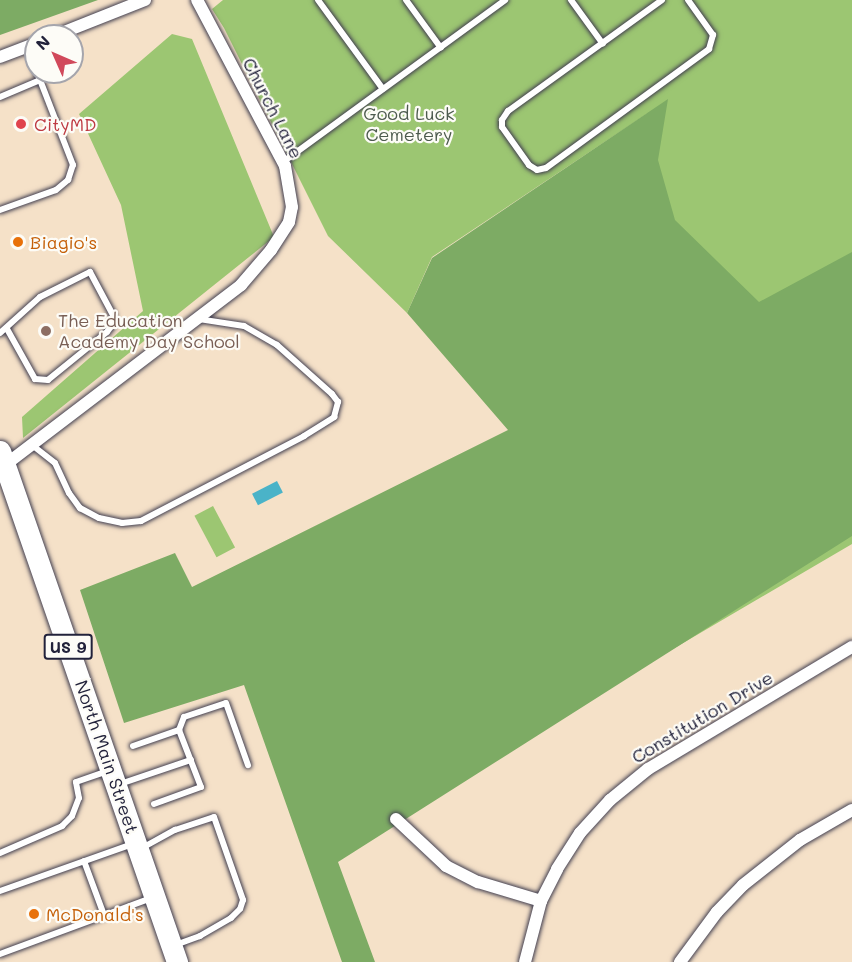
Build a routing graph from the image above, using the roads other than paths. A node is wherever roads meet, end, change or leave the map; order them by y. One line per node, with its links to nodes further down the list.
1 (145, 0): 9 (street)
2 (197, 0): 18 (street, Church Lane)
3 (318, 0): 16 (lane)
4 (406, 0): 12 (lane)
5 (505, 0): 12 (lane)
6 (571, 0): 10 (lane)
7 (662, 0): 10 (lane)
8 (688, 0): 10 (lane)
9 (84, 24)
10 (603, 44)
11 (24, 48): 13 (street)
12 (441, 48): 16 (lane)
13 (0, 57)
14 (31, 84): 17 (lane)
15 (42, 84): 19 (lane)
16 (382, 88): 18 (lane)
17 (0, 97)
18 (283, 162): 20 (street, Church Lane)
19 (0, 210)
20 (196, 319): 23 (street, Church Lane); 23 (lane)
21 (7, 329): 21 (lane); 22 (lane)
22 (0, 333)
23 (32, 445): 24 (street, Church Lane)
24 (2, 458): 25 (highway, North Main Street / US 9)
25 (6, 489): 31 (highway, North Main Street / US 9)
26 (852, 647): 40 (street, Constitution Drive)
27 (179, 730): 28 (lane); 29 (lane); 30 (lane)
28 (133, 746)
29 (191, 760): 31 (lane); 32 (lane)
30 (248, 765)
31 (114, 778): 35 (highway, North Main Street / US 9); 36 (lane)
32 (154, 804)
33 (852, 810): 45 (street)
34 (396, 819): 40 (street)
35 (138, 846): 37 (lane); 39 (highway, North Main Street / US 9); 43 (lane)
36 (0, 853)
37 (84, 861): 38 (lane); 41 (lane)
38 (0, 891)
39 (156, 896): 41 (lane); 43 (highway, North Main Street / US 9)
40 (541, 901): 44 (street, Constitution Drive)
41 (104, 915): 42 (lane)
42 (0, 954)
43 (174, 954)
44 (525, 962)
45 (680, 962)

